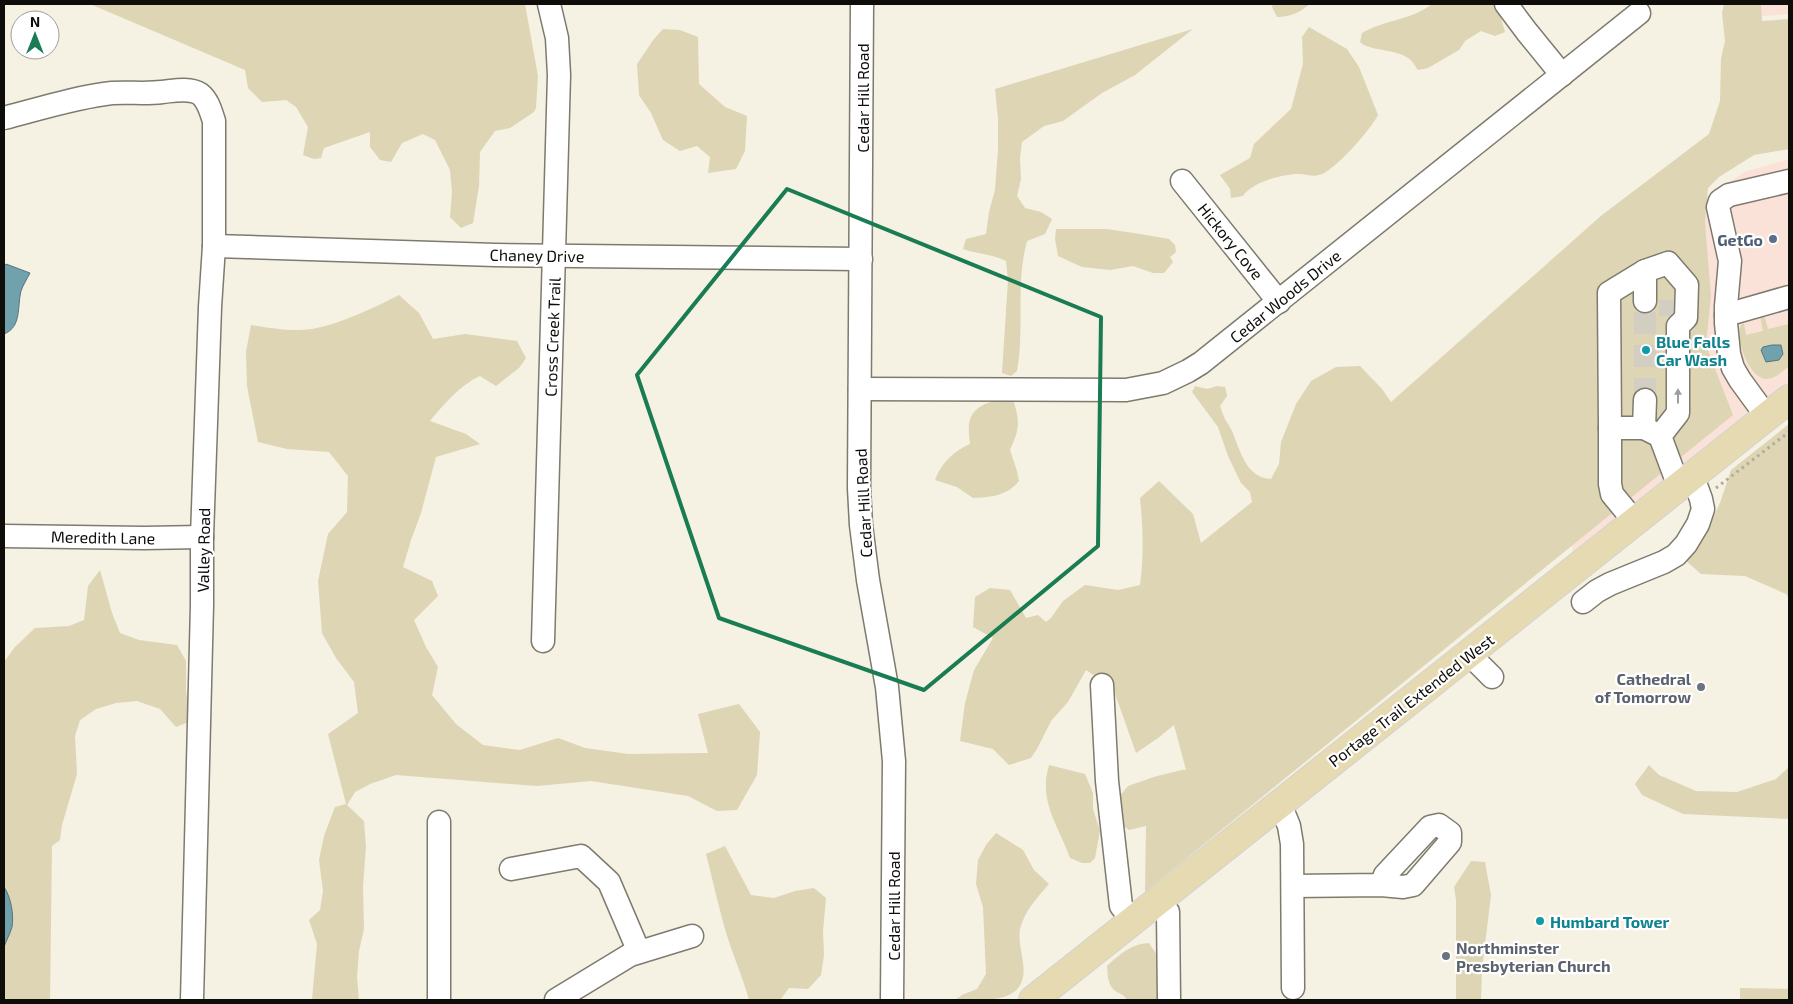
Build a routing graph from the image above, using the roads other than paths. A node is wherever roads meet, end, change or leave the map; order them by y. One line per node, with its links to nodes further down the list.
1 (549, 4): 10 (street, Cross Creek Trail)
2 (862, 4): 11 (street, Cedar Hill Road)
3 (1506, 4): 5 (street)
4 (1639, 13): 5 (street, Cedar Woods Drive)
5 (1562, 75): 15 (street, Cedar Woods Drive)
6 (4, 118): 9 (street, Valley Road)
7 (1182, 181): 15 (street, Hickory Cove)
8 (1789, 181): 16 (street)
9 (214, 246): 10 (street, Chaney Drive); 26 (street, Valley Road)
10 (555, 255): 11 (street, Chaney Drive); 28 (street, Cross Creek Trail)
11 (861, 259): 17 (street, Cedar Hill Road)
12 (1645, 271): 14 (street); 21 (street); 22 (street, one-way to 12)
13 (1789, 297): 16 (street)
14 (1646, 301)
15 (1279, 302): 17 (street, Cedar Woods Drive)
16 (1726, 315): 20 (street)
17 (860, 389): 45 (street, Cedar Hill Road)
18 (1645, 400): 22 (street)
19 (1789, 400): 20 (main road, Portage Trail Extended West)
20 (1768, 417): 23 (main road, Portage Trail Extended West)
21 (1610, 428): 22 (street); 24 (street)
22 (1652, 432): 23 (street)
23 (1686, 482): 24 (main road, Portage Trail Extended West); 27 (street)
24 (1635, 522): 29 (main road, Portage Trail Extended West)
25 (4, 536): 26 (street, Meredith Lane)
26 (202, 537): 42 (street, Valley Road)
27 (1583, 602)
28 (543, 641)
29 (1469, 654): 30 (street); 32 (main road, Portage Trail Extended West)
30 (1492, 677)
31 (1102, 685): 38 (street)
32 (1280, 804): 36 (street); 37 (main road, Portage Trail Extended West)
33 (439, 822): 43 (street)
34 (511, 869): 40 (street)
35 (1381, 885): 36 (street)
36 (1293, 886): 41 (street)
37 (1158, 901): 38 (main road, Portage Trail Extended West); 47 (street)
38 (1133, 921): 46 (main road, Portage Trail Extended West)
39 (692, 936): 40 (street)
40 (639, 952): 44 (street)
41 (1293, 988)
42 (192, 1000)
43 (439, 1000)
44 (556, 1000)
45 (892, 1000)
46 (1032, 1000)
47 (1169, 1000)

